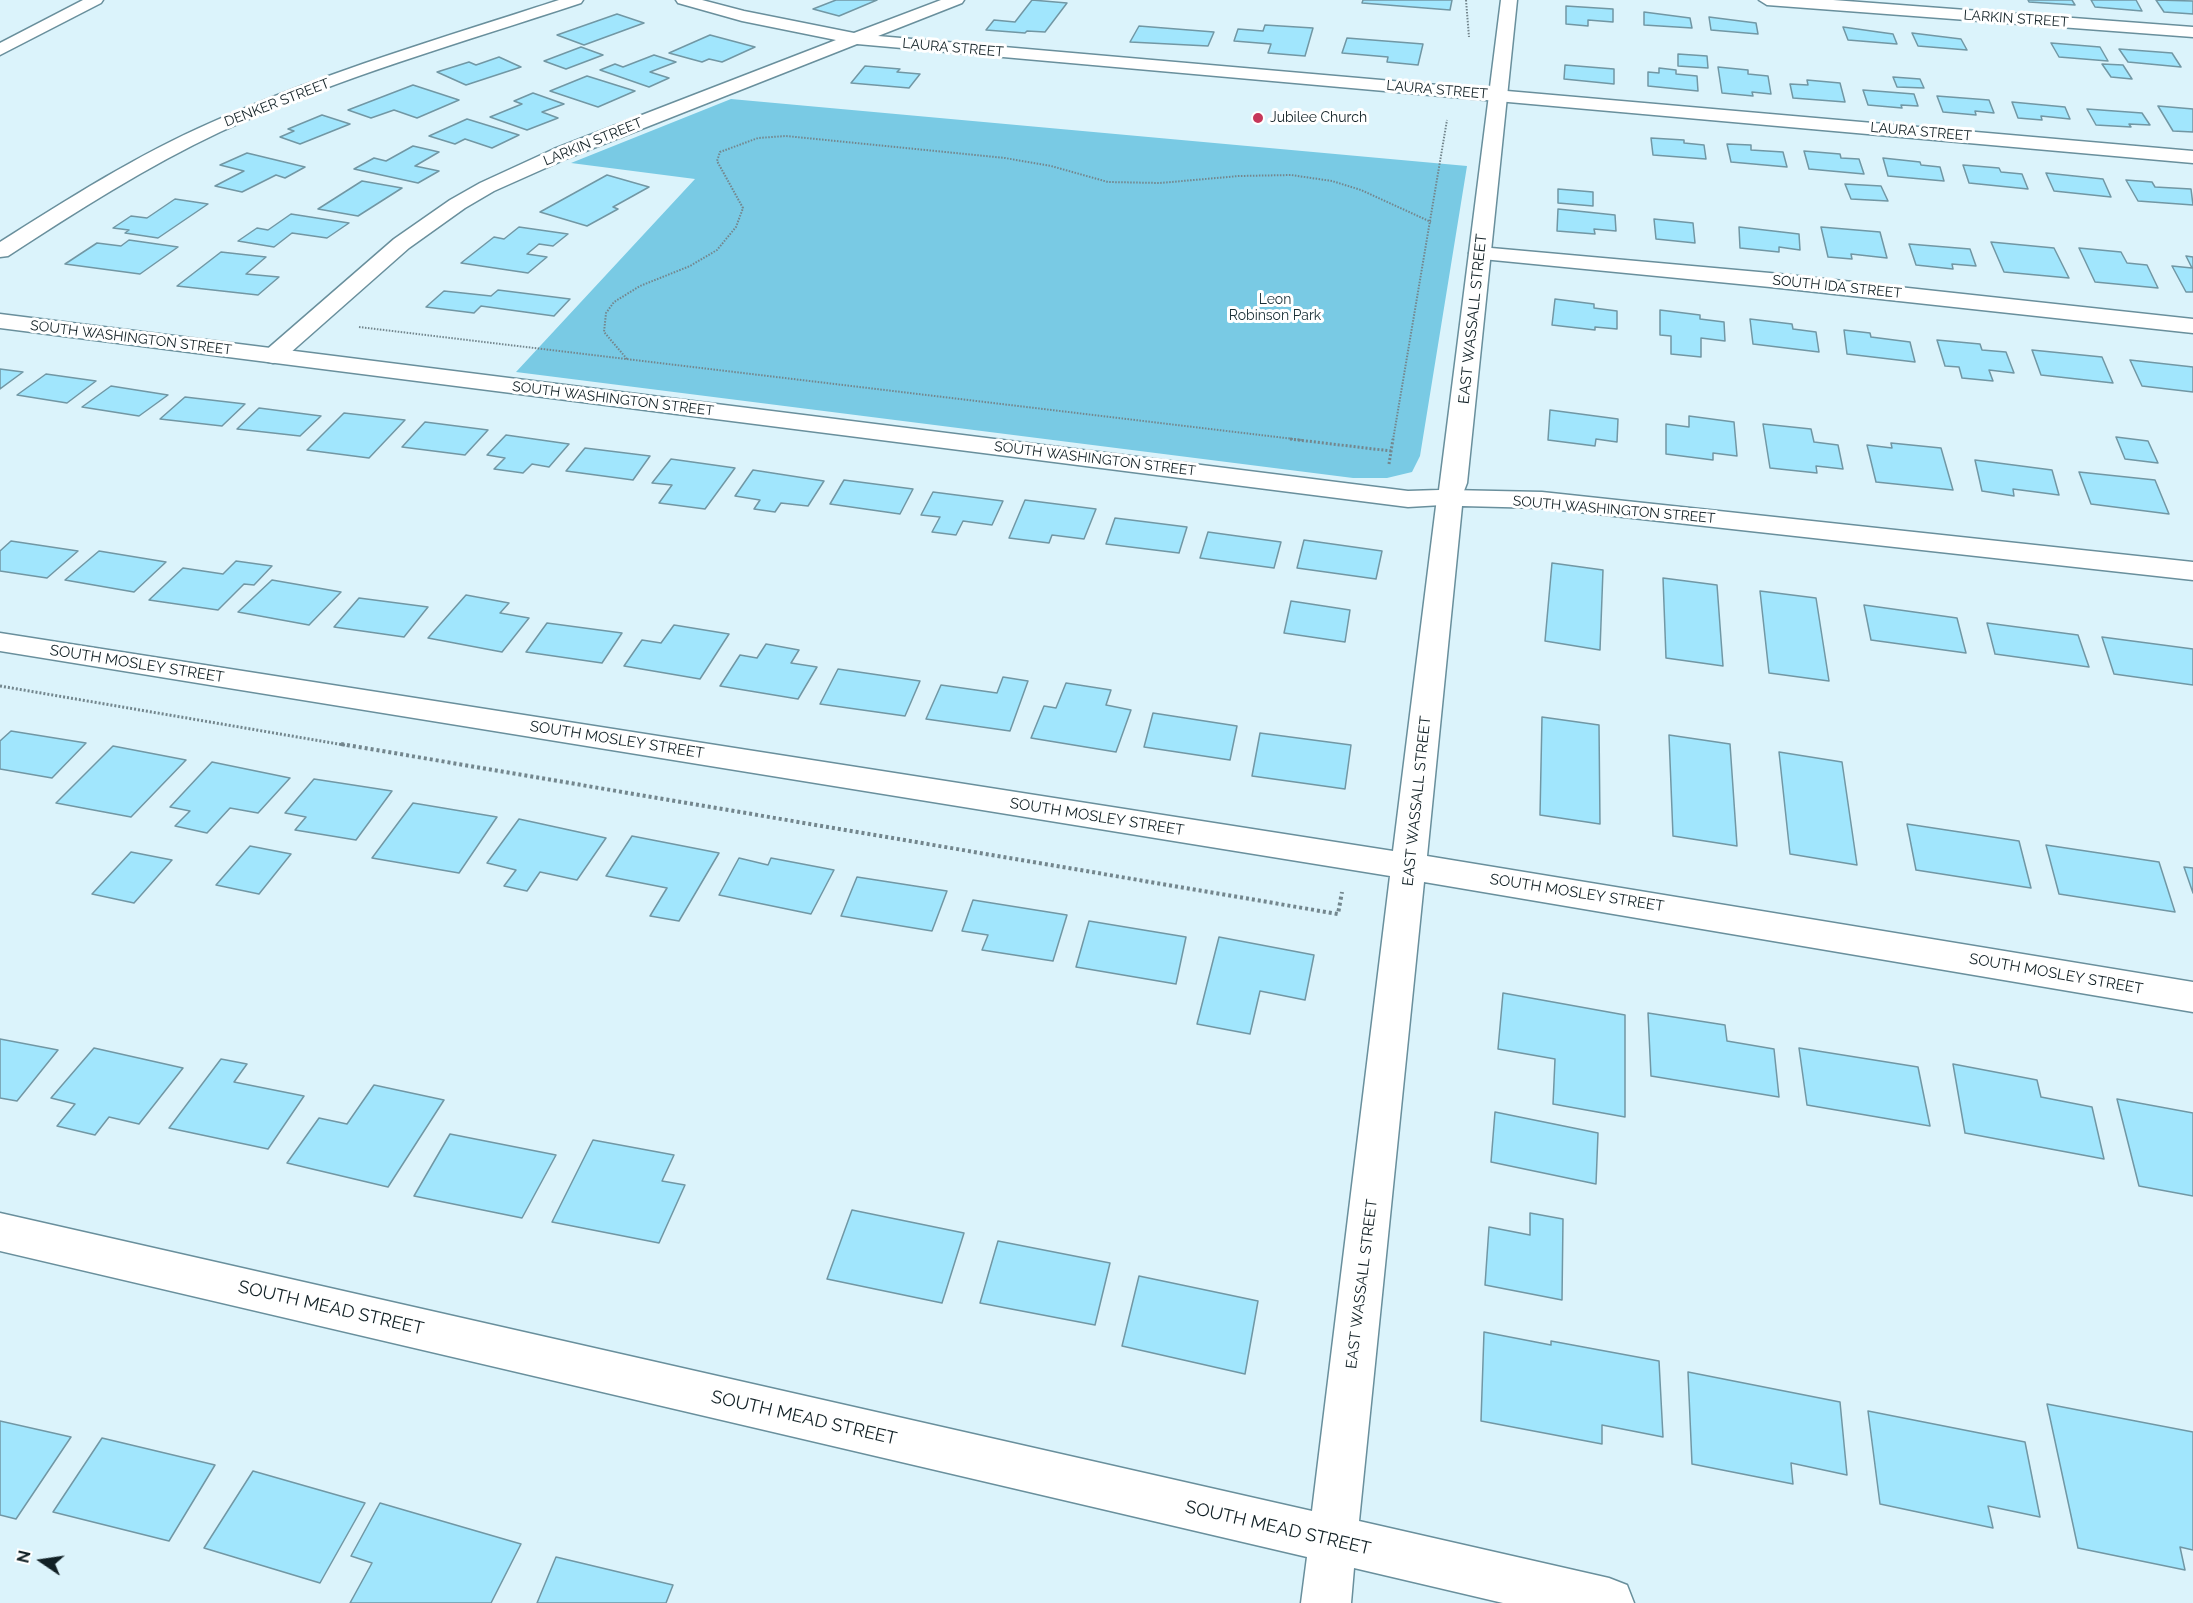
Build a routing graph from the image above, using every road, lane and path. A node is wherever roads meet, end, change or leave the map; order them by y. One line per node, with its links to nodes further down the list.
1 (95, 0): 9 (street)
2 (575, 0): 14 (street, DENKER STREET)
3 (684, 0): 8 (street, LAURA STREET)
4 (956, 0): 8 (street, LARKIN STREET)
5 (1509, 0): 10 (street, EAST WASSALL STREET)
6 (1767, 0): 7 (street, LARKIN STREET)
7 (2193, 32)
8 (856, 39): 10 (street, LAURA STREET); 19 (street, LARKIN STREET)
9 (0, 50)
10 (1498, 95): 11 (street, LAURA STREET); 15 (street, EAST WASSALL STREET)
11 (2193, 157)
12 (1438, 181): 13 (path)
13 (1431, 222): 20 (path); 21 (path)
14 (0, 251)
15 (1480, 253): 18 (street, SOUTH IDA STREET); 23 (street, EAST WASSALL STREET)
16 (0, 321): 19 (street, SOUTH WASHINGTON STREET)
17 (351, 326): 20 (path)
18 (2193, 326)
19 (273, 356): 22 (street, SOUTH WASHINGTON STREET)
20 (628, 359): 21 (path)
21 (1391, 451): 22 (path)
22 (1390, 496): 23 (street, SOUTH WASHINGTON STREET)
23 (1450, 498): 24 (street, SOUTH WASHINGTON STREET); 27 (street, EAST WASSALL STREET)
24 (2193, 571)
25 (0, 642): 27 (street, SOUTH MOSLEY STREET)
26 (0, 686): 28 (path)
27 (1410, 867): 29 (street, SOUTH MOSLEY STREET); 31 (street, EAST WASSALL STREET)
28 (1338, 914)
29 (2193, 997)
30 (0, 1232): 31 (street, SOUTH MEAD STREET)
31 (1333, 1541): 32 (street, EAST WASSALL STREET); 33 (street, SOUTH MEAD STREET)
32 (1326, 1603)
33 (1609, 1603)

